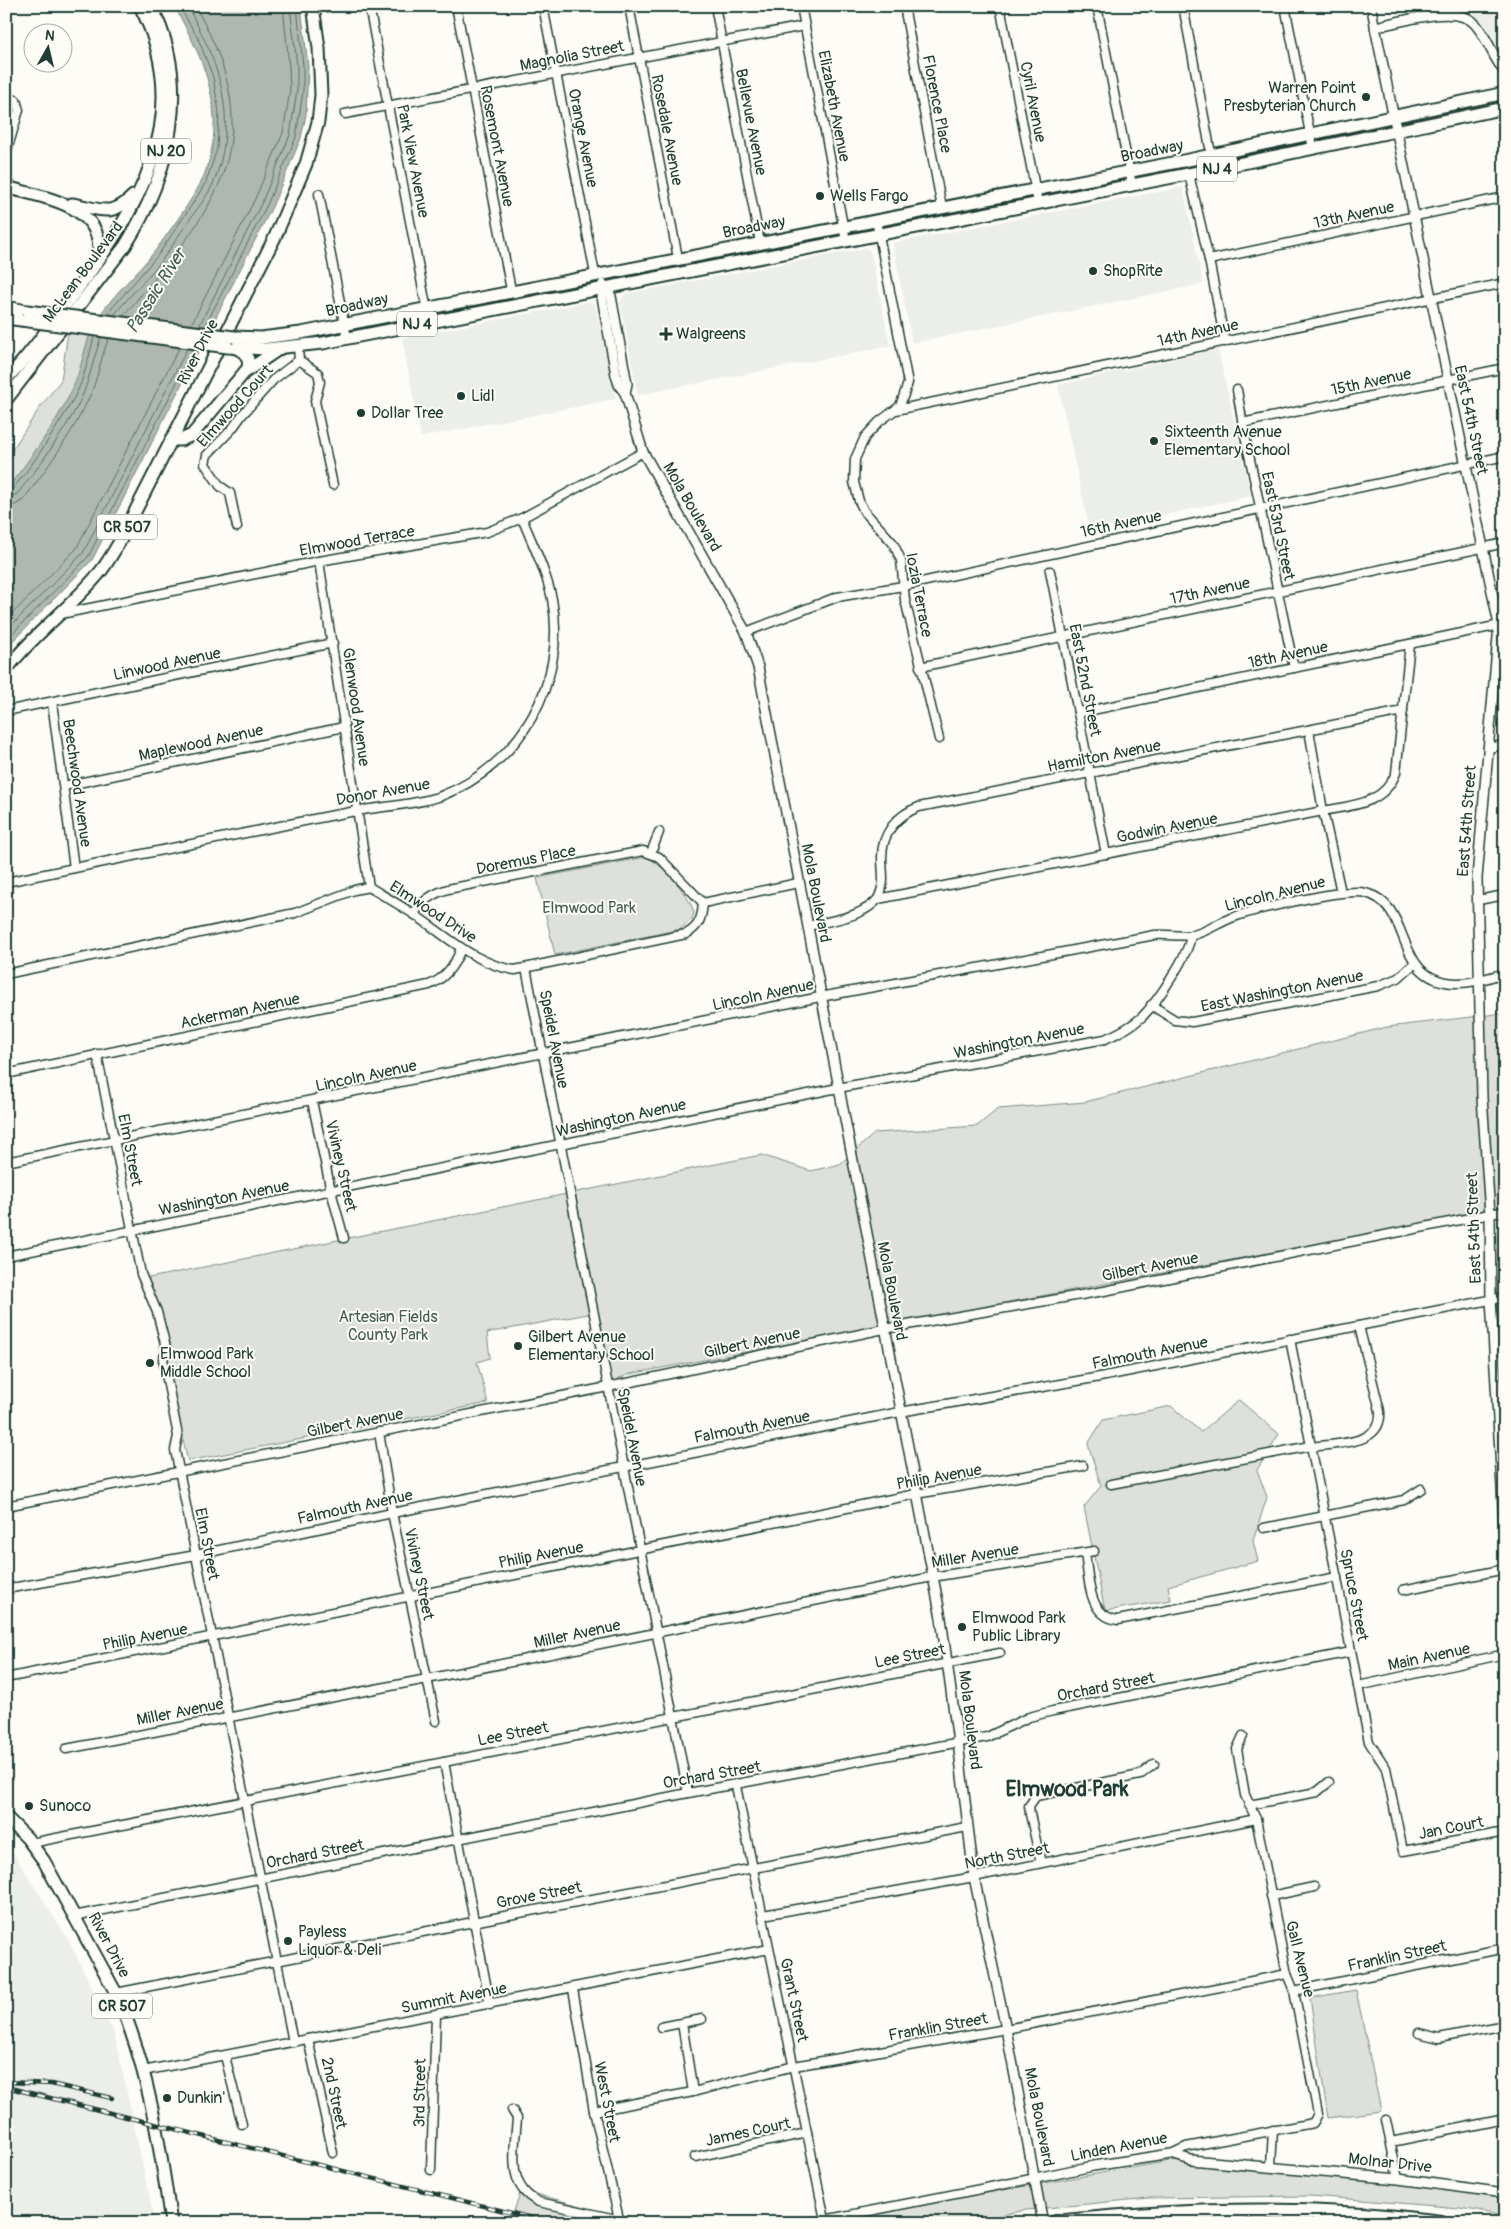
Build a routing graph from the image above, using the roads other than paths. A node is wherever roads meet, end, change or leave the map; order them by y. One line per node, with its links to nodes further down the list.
1 (140, 6): 38 (main road, McLean Boulevard / NJ 20)
2 (151, 6): 78 (main road, McLean Boulevard / NJ 20)
3 (313, 6): 81 (main road, River Drive / CR 507)
4 (369, 6): 26 (street, Park View Avenue)
5 (456, 6): 23 (street, Rosemont Avenue)
6 (544, 6): 22 (street, Orange Avenue)
7 (629, 6): 20 (street, Rosedale Avenue)
8 (715, 6): 19 (street, Bellevue Avenue)
9 (801, 6): 17 (street, Elizabeth Avenue)
10 (904, 6): 46 (street, Florence Place)
11 (1000, 6): 41 (street, Cyril Avenue)
12 (1097, 6): 36 (street)
13 (1183, 6): 34 (street)
14 (1285, 6): 31 (street)
15 (1371, 6): 18 (street)
16 (1459, 10): 18 (street); 21 (street)
17 (804, 26): 19 (street, Magnolia Street); 49 (street, Elizabeth Avenue)
18 (1375, 27): 29 (street, East 54th Street)
19 (722, 41): 20 (street, Magnolia Street); 52 (street, Bellevue Avenue)
20 (639, 57): 22 (street, Magnolia Street); 53 (street, Rosedale Avenue)
21 (1505, 72)
22 (556, 73): 23 (street, Magnolia Street); 56 (street, Orange Avenue)
23 (472, 89): 26 (street, Magnolia Street); 59 (street, Rosemont Avenue)
24 (1505, 93): 29 (main road, Broadway / NJ 4)
25 (6, 96): 33 (street)
26 (388, 106): 28 (street, Magnolia Street); 62 (street, Park View Avenue)
27 (1505, 108): 30 (main road, Broadway / NJ 4)
28 (345, 114)
29 (1392, 117): 30 (street, East 54th Street); 31 (main road, Broadway / NJ 4)
30 (1396, 131): 32 (main road, Broadway / NJ 4); 47 (street, East 54th Street)
31 (1310, 135): 32 (street); 34 (main road, Broadway / NJ 4)
32 (1313, 149): 35 (main road, Broadway / NJ 4)
33 (6, 154)
34 (1212, 155): 35 (street); 36 (main road, Broadway / NJ 4)
35 (1214, 170): 37 (main road, Broadway / NJ 4)
36 (1129, 172): 39 (street); 41 (main road, Broadway / NJ 4)
37 (1190, 174): 39 (main road, Broadway / NJ 4); 54 (street)
38 (145, 181): 44 (main road); 55 (main road, McLean Boulevard / NJ 20)
39 (1132, 186): 45 (main road, Broadway / NJ 4)
40 (6, 187): 44 (main road)
41 (1036, 190): 45 (street, Cyril Avenue); 46 (main road, Broadway / NJ 4)
42 (320, 194): 66 (street)
43 (1505, 197): 47 (street, 13th Avenue)
44 (60, 203): 55 (main road)
45 (1038, 203): 50 (main road, Broadway / NJ 4)
46 (942, 208): 48 (main road, Broadway / NJ 4)
47 (1415, 216): 54 (street, 13th Avenue); 60 (street, East 54th Street)
48 (876, 220): 49 (main road, Broadway / NJ 4); 50 (street, Iozia Terrace)
49 (843, 227): 51 (street, Elizabeth Avenue); 52 (main road, Broadway / NJ 4)
50 (879, 234): 51 (main road, Broadway / NJ 4); 79 (street, Iozia Terrace)
51 (846, 240): 58 (main road, Broadway / NJ 4)
52 (760, 242): 53 (main road, Broadway / NJ 4)
53 (678, 258): 56 (main road, Broadway / NJ 4)
54 (1210, 260): 69 (street)
55 (97, 262): 75 (main road, McLean Boulevard / NJ 20)
56 (595, 274): 58 (street); 59 (main road, Broadway / NJ 4)
57 (1505, 283): 60 (street, 14th Avenue)
58 (605, 287): 65 (main road, Broadway / NJ 4); 82 (street, Mola Boulevard)
59 (511, 290): 62 (main road, Broadway / NJ 4)
60 (1431, 298): 69 (street, 14th Avenue); 76 (street, East 54th Street)
61 (6, 307): 63 (main road)
62 (427, 307): 65 (street, Park View Avenue); 66 (main road, Broadway / NJ 4)
63 (24, 315): 64 (main road); 68 (main road, Broadway / NJ 4, bridge)
64 (6, 319)
65 (429, 321): 67 (main road, Broadway / NJ 4)
66 (344, 324): 67 (street); 68 (main road, Broadway / NJ 4)
67 (347, 338): 70 (main road, Broadway / NJ 4)
68 (231, 342): 71 (main road, Broadway / NJ 4); 74 (main road)
69 (1225, 342): 79 (street, 14th Avenue)
70 (298, 347): 71 (main road, Broadway / NJ 4); 72 (street)
71 (284, 348): 74 (main road)
72 (299, 360): 85 (street); 88 (street, Elmwood Court)
73 (1505, 368): 76 (street, 15th Avenue)
74 (245, 372): 81 (main road)
75 (6, 379)
76 (1448, 380): 80 (street, 15th Avenue); 84 (street, East 54th Street)
77 (1237, 390): 80 (street, East 53rd Street)
78 (6, 400)
79 (896, 410): 93 (street, Iozia Terrace)
80 (1242, 423): 86 (street, East 53rd Street)
81 (171, 440): 95 (main road, River Drive / CR 507)
82 (643, 452): 87 (street, Elmwood Terrace); 97 (street, Mola Boulevard)
83 (1505, 456): 84 (street, 16th Avenue)
84 (1465, 464): 86 (street, 16th Avenue); 90 (street, East 54th Street)
85 (333, 485)
86 (1260, 508): 93 (street, 16th Avenue); 94 (street, East 53rd Street)
87 (522, 518): 91 (street, Elmwood Terrace); 115 (street, Donor Avenue)
88 (237, 527)
89 (1505, 543): 90 (street, 17th Avenue)
90 (1483, 548): 94 (street, 17th Avenue); 96 (street, East 54th Street)
91 (319, 561): 95 (street, Elmwood Terrace); 99 (street, Glenwood Avenue)
92 (1050, 571): 98 (street, East 52nd Street)
93 (903, 586): 97 (street, 16th Avenue); 101 (street, Iozia Terrace)
94 (1278, 591): 98 (street, 17th Avenue); 102 (street, East 53rd Street)
95 (59, 614): 103 (main road, River Drive / CR 507)
96 (1502, 625): 100 (street, 18th Avenue); 112 (street, East 54th Street)
97 (746, 632): 122 (street, Mola Boulevard)
98 (1062, 637): 101 (street, 17th Avenue); 107 (street, East 52nd Street)
99 (333, 643): 104 (street, Linwood Avenue); 108 (street, Glenwood Avenue)
100 (1410, 644): 102 (street, 18th Avenue); 106 (street, Godwin Avenue)
101 (920, 667): 110 (street, Iozia Terrace)
102 (1294, 668): 107 (street, 18th Avenue)
103 (6, 670)
104 (52, 702): 105 (street, Linwood Avenue); 114 (street, Beechwood Avenue)
105 (6, 711)
106 (1403, 711): 109 (street, Hamilton Avenue); 116 (street, Godwin Avenue)
107 (1078, 713): 113 (street, East 52nd Street)
108 (344, 727): 114 (street, Maplewood Avenue); 115 (street, Glenwood Avenue)
109 (1309, 730): 113 (street, Hamilton Avenue); 116 (street)
110 (939, 739)
111 (1505, 745): 112 (street)
112 (1488, 748): 127 (street, East 54th Street)
113 (1090, 773): 119 (street, East 52nd Street); 126 (street, Hamilton Avenue)
114 (64, 786): 120 (street, Beechwood Avenue)
115 (357, 811): 120 (street, Donor Avenue); 123 (street, Glenwood Avenue)
116 (1323, 811): 119 (street, Godwin Avenue); 124 (street)
117 (659, 832): 118 (street)
118 (651, 853): 128 (street); 129 (street, Doremus Place)
119 (1106, 854): 126 (street, Godwin Avenue)
120 (74, 868): 121 (street, Donor Avenue)
121 (6, 882)
122 (798, 883): 128 (street); 130 (street, Mola Boulevard)
123 (369, 887): 129 (street, Elmwood Drive); 136 (street, Elmwood Drive)
124 (1341, 892): 131 (street, Lincoln Avenue); 133 (street, Lincoln Avenue)
125 (1505, 895): 127 (street)
126 (878, 899): 130 (street, Godwin Avenue)
127 (1478, 900): 137 (street, East 54th Street)
128 (703, 903): 134 (street, Elmwood Drive)
129 (414, 914): 132 (street, Elmwood Drive)
130 (808, 926): 138 (street, Mola Boulevard)
131 (1191, 935): 138 (street, Lincoln Avenue); 139 (street, Washington Avenue)
132 (461, 948): 134 (street, Elmwood Drive); 140 (street, Ackerman Avenue)
133 (1415, 963): 137 (street, Lincoln Avenue); 139 (street, East Washington Avenue)
134 (526, 968): 141 (street, Speidel Avenue)
135 (1505, 973): 137 (street, Lincoln Avenue)
136 (6, 974)
137 (1479, 980): 150 (street, East 54th Street)
138 (820, 997): 141 (street, Lincoln Avenue); 143 (street, Mola Boulevard)
139 (1151, 1005): 143 (street, Washington Avenue)
140 (97, 1054): 142 (street, Ackerman Avenue); 145 (street, Elm Street)
141 (542, 1054): 144 (street, Lincoln Avenue); 146 (street, Speidel Avenue)
142 (6, 1074)
143 (838, 1088): 146 (street, Washington Avenue); 157 (street, Mola Boulevard)
144 (312, 1101): 145 (street, Lincoln Avenue); 148 (street, Viviney Street)
145 (113, 1140): 147 (street, Lincoln Avenue); 151 (street, Elm Street)
146 (562, 1145): 148 (street, Washington Avenue); 159 (street, Speidel Avenue)
147 (6, 1162)
148 (332, 1192): 151 (street, Washington Avenue); 152 (street, Viviney Street)
149 (1505, 1211): 150 (street, Gilbert Avenue)
150 (1490, 1214): 155 (street, East 54th Street); 157 (street, Gilbert Avenue)
151 (132, 1230): 153 (street, Washington Avenue); 166 (street, Elm Street)
152 (344, 1238)
153 (6, 1256)
154 (1505, 1297): 155 (street, Falmouth Avenue)
155 (1491, 1300): 156 (street, Falmouth Avenue); 161 (street, East 54th Street)
156 (1358, 1326): 158 (street, Falmouth Avenue); 163 (street)
157 (884, 1329): 159 (street, Gilbert Avenue); 160 (street, Mola Boulevard)
158 (1290, 1339): 160 (street, Falmouth Avenue); 163 (street, Spruce Street)
159 (608, 1387): 162 (street, Gilbert Avenue); 164 (street, Speidel Avenue)
160 (900, 1412): 164 (street, Falmouth Avenue); 169 (street, Mola Boulevard)
161 (1501, 1415): 174 (street, East 54th Street)
162 (378, 1432): 166 (street, Gilbert Avenue); 171 (street, Viviney Street)
163 (1311, 1446): 167 (street); 172 (street, Spruce Street)
164 (624, 1466): 171 (street, Falmouth Avenue); 175 (street, Speidel Avenue)
165 (1083, 1466): 169 (street, Philip Avenue)
166 (179, 1472): 170 (street, Gilbert Avenue); 178 (street, Elm Street)
167 (1111, 1484)
168 (1421, 1489): 172 (street)
169 (916, 1494): 175 (street, Philip Avenue); 180 (street, Mola Boulevard)
170 (6, 1506)
171 (392, 1513): 178 (street, Falmouth Avenue); 184 (street, Viviney Street)
172 (1325, 1515): 173 (street); 181 (street, Spruce Street)
173 (1264, 1528)
174 (1505, 1539)
175 (640, 1549): 184 (street, Philip Avenue); 185 (street, Speidel Avenue)
176 (1094, 1551): 177 (street, Miller Avenue)
177 (1085, 1553): 180 (street, Miller Avenue); 181 (street)
178 (196, 1555): 182 (street, Falmouth Avenue); 186 (street, Elm Street)
179 (1505, 1569): 183 (street)
180 (932, 1576): 185 (street, Miller Avenue); 190 (street, Mola Boulevard)
181 (1337, 1577): 187 (street, Spruce Street)
182 (6, 1589)
183 (1403, 1590)
184 (410, 1596): 186 (street, Philip Avenue); 192 (street, Viviney Street)
185 (657, 1632): 192 (street, Miller Avenue); 195 (street, Speidel Avenue)
186 (212, 1638): 191 (street, Philip Avenue); 194 (street, Elm Street)
187 (1352, 1652): 193 (street, Spruce Street); 198 (street, Orchard Street)
188 (1000, 1653): 190 (street, Lee Street)
189 (1505, 1654): 193 (street, Main Avenue)
190 (948, 1663): 195 (street, Lee Street); 198 (street, Mola Boulevard)
191 (6, 1678)
192 (427, 1679): 194 (street, Miller Avenue); 196 (street, Viviney Street)
193 (1358, 1686): 213 (street, Spruce Street)
194 (228, 1716): 199 (street, Miller Avenue); 205 (street, Elm Street)
195 (674, 1716): 200 (street, Lee Street); 204 (street, Speidel Avenue)
196 (436, 1721)
197 (1243, 1736): 206 (street, Gall Avenue)
198 (958, 1742): 203 (street, Orchard Street); 209 (street, Mola Boulevard)
199 (66, 1749)
200 (444, 1762): 205 (street, Lee Street); 211 (street)
201 (1154, 1764): 214 (street)
202 (1329, 1782): 206 (street)
203 (736, 1786): 204 (street, Orchard Street); 215 (street, Grant Street)
204 (688, 1793): 211 (street, Orchard Street)
205 (244, 1801): 212 (street, Lee Street); 217 (street, Elm Street)
206 (1249, 1805): 208 (street, Gall Avenue)
207 (6, 1817): 212 (main road, River Drive / CR 507)
208 (1256, 1819): 214 (street, North Street); 219 (street, Gall Avenue)
209 (967, 1827): 215 (street, Grove Street); 216 (street, Mola Boulevard)
210 (1505, 1832): 213 (street, Jan Court)
211 (457, 1840): 217 (street, Orchard Street); 222 (street)
212 (31, 1843): 220 (main road, River Drive / CR 507)
213 (1403, 1851)
214 (1041, 1863): 216 (street, North Street)
215 (752, 1868): 221 (street, Grant Street); 222 (street, Grove Street)
216 (974, 1877): 221 (street, North Street); 236 (street, Mola Boulevard)
217 (259, 1879): 220 (street, Orchard Street); 225 (street, Elm Street)
218 (1314, 1887): 219 (street)
219 (1271, 1896): 226 (street, Gall Avenue)
220 (74, 1916): 229 (main road, River Drive / CR 507)
221 (763, 1916): 224 (street, Grant Street)
222 (473, 1922): 225 (street, Grove Street); 230 (street)
223 (1505, 1948): 228 (street, Franklin Street)
224 (769, 1949): 227 (street, Summit Avenue); 241 (street, Grant Street)
225 (275, 1961): 229 (street, Grove Street); 239 (street, Elm Street)
226 (1287, 1974): 228 (street, Gall Avenue); 236 (street, Franklin Street)
227 (573, 1989): 230 (street, Summit Avenue); 245 (street, West Street)
228 (1294, 1991): 247 (street, Gall Avenue)
229 (116, 1993): 242 (main road, River Drive / CR 507)
230 (490, 2005): 231 (street, Summit Avenue)
231 (436, 2016): 238 (street, Summit Avenue); 257 (street, 3rd Street)
232 (702, 2019): 233 (street)
233 (682, 2023): 235 (street); 243 (street)
234 (1505, 2025): 237 (street)
235 (661, 2027)
236 (1006, 2029): 241 (street, Franklin Street); 258 (street, Mola Boulevard)
237 (1420, 2033)
238 (308, 2040): 239 (street, Summit Avenue); 253 (street, 2nd Street)
239 (293, 2042): 240 (street, Summit Avenue)
240 (225, 2056): 242 (street, Summit Avenue); 249 (street)
241 (794, 2066): 243 (street, Franklin Street); 251 (street, Grant Street)
242 (143, 2071): 263 (main road, River Drive / CR 507)
243 (693, 2092): 245 (street, Franklin Street)
244 (512, 2110): 261 (street)
245 (594, 2111): 261 (street, West Street)
246 (1505, 2119): 252 (street)
247 (1316, 2120): 250 (street, Linden Avenue)
248 (1386, 2120): 252 (street)
249 (242, 2124)
250 (1273, 2130): 254 (street, Linden Avenue); 256 (street)
251 (807, 2133): 255 (street, James Court); 262 (street, Grant Street)
252 (1390, 2142): 259 (street)
253 (333, 2153)
254 (1171, 2154): 256 (street, Molnar Drive); 258 (street, Linden Avenue)
255 (695, 2157)
256 (1271, 2166): 259 (street, Molnar Drive)
257 (431, 2170)
258 (1036, 2178): 262 (street, Linden Avenue); 266 (street, Mola Boulevard)
259 (1398, 2179): 260 (street, Molnar Drive)
260 (1505, 2192)
261 (619, 2219): 264 (street)
262 (824, 2220): 265 (street, Linden Avenue)
263 (171, 2223)
264 (634, 2223)
265 (809, 2223)
266 (1043, 2223)
267 (1056, 2223): 268 (highway)
268 (1441, 2223)

